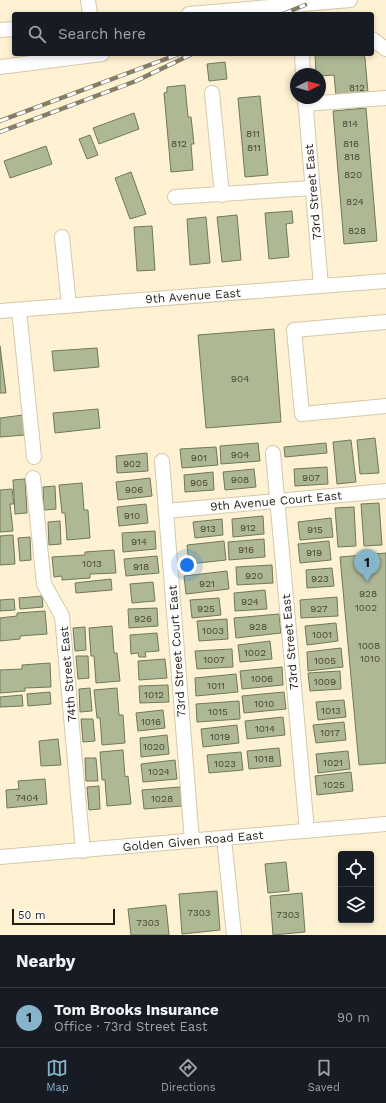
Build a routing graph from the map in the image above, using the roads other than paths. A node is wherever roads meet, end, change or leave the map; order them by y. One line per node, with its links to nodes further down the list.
1 (88, 0): 5 (street)
2 (350, 0): 3 (street)
3 (314, 2): 4 (street)
4 (298, 9): 6 (street)
5 (90, 12)
6 (233, 12)
7 (12, 29): 8 (street)
8 (0, 30)
9 (374, 40): 10 (street)
10 (386, 49)
11 (87, 56): 13 (street)
12 (302, 56): 14 (street)
13 (0, 68)
14 (303, 68)
15 (212, 93): 20 (street)
16 (386, 98): 17 (street)
17 (326, 100)
18 (305, 104): 19 (street, 73rd Street East)
19 (312, 188): 20 (street); 24 (street, 73rd Street East)
20 (222, 195): 21 (street)
21 (175, 197)
22 (62, 237): 25 (street)
23 (386, 281): 24 (street, 9th Avenue East)
24 (321, 286): 25 (street, 9th Avenue East)
25 (69, 306): 26 (street, 9th Avenue East)
26 (19, 310): 27 (street, 9th Avenue East); 31 (street)
27 (0, 311)
28 (386, 322): 29 (street)
29 (386, 406)
30 (273, 453): 35 (street, 73rd Street East)
31 (34, 457)
32 (162, 461): 36 (street, 73rd Street Court East)
33 (33, 478): 41 (street, 74th Street East)
34 (386, 491): 35 (street, 9th Avenue Court East)
35 (278, 501): 36 (street, 9th Avenue Court East); 38 (street, 73rd Street East)
36 (166, 511): 40 (street, 73rd Street Court East)
37 (386, 824): 38 (street, Golden Given Road East)
38 (307, 831): 39 (street, Golden Given Road East)
39 (224, 838): 40 (street, Golden Given Road East); 43 (street)
40 (192, 841): 41 (street, Golden Given Road East)
41 (83, 851): 42 (street, Golden Given Road East)
42 (0, 857)
43 (234, 935)

